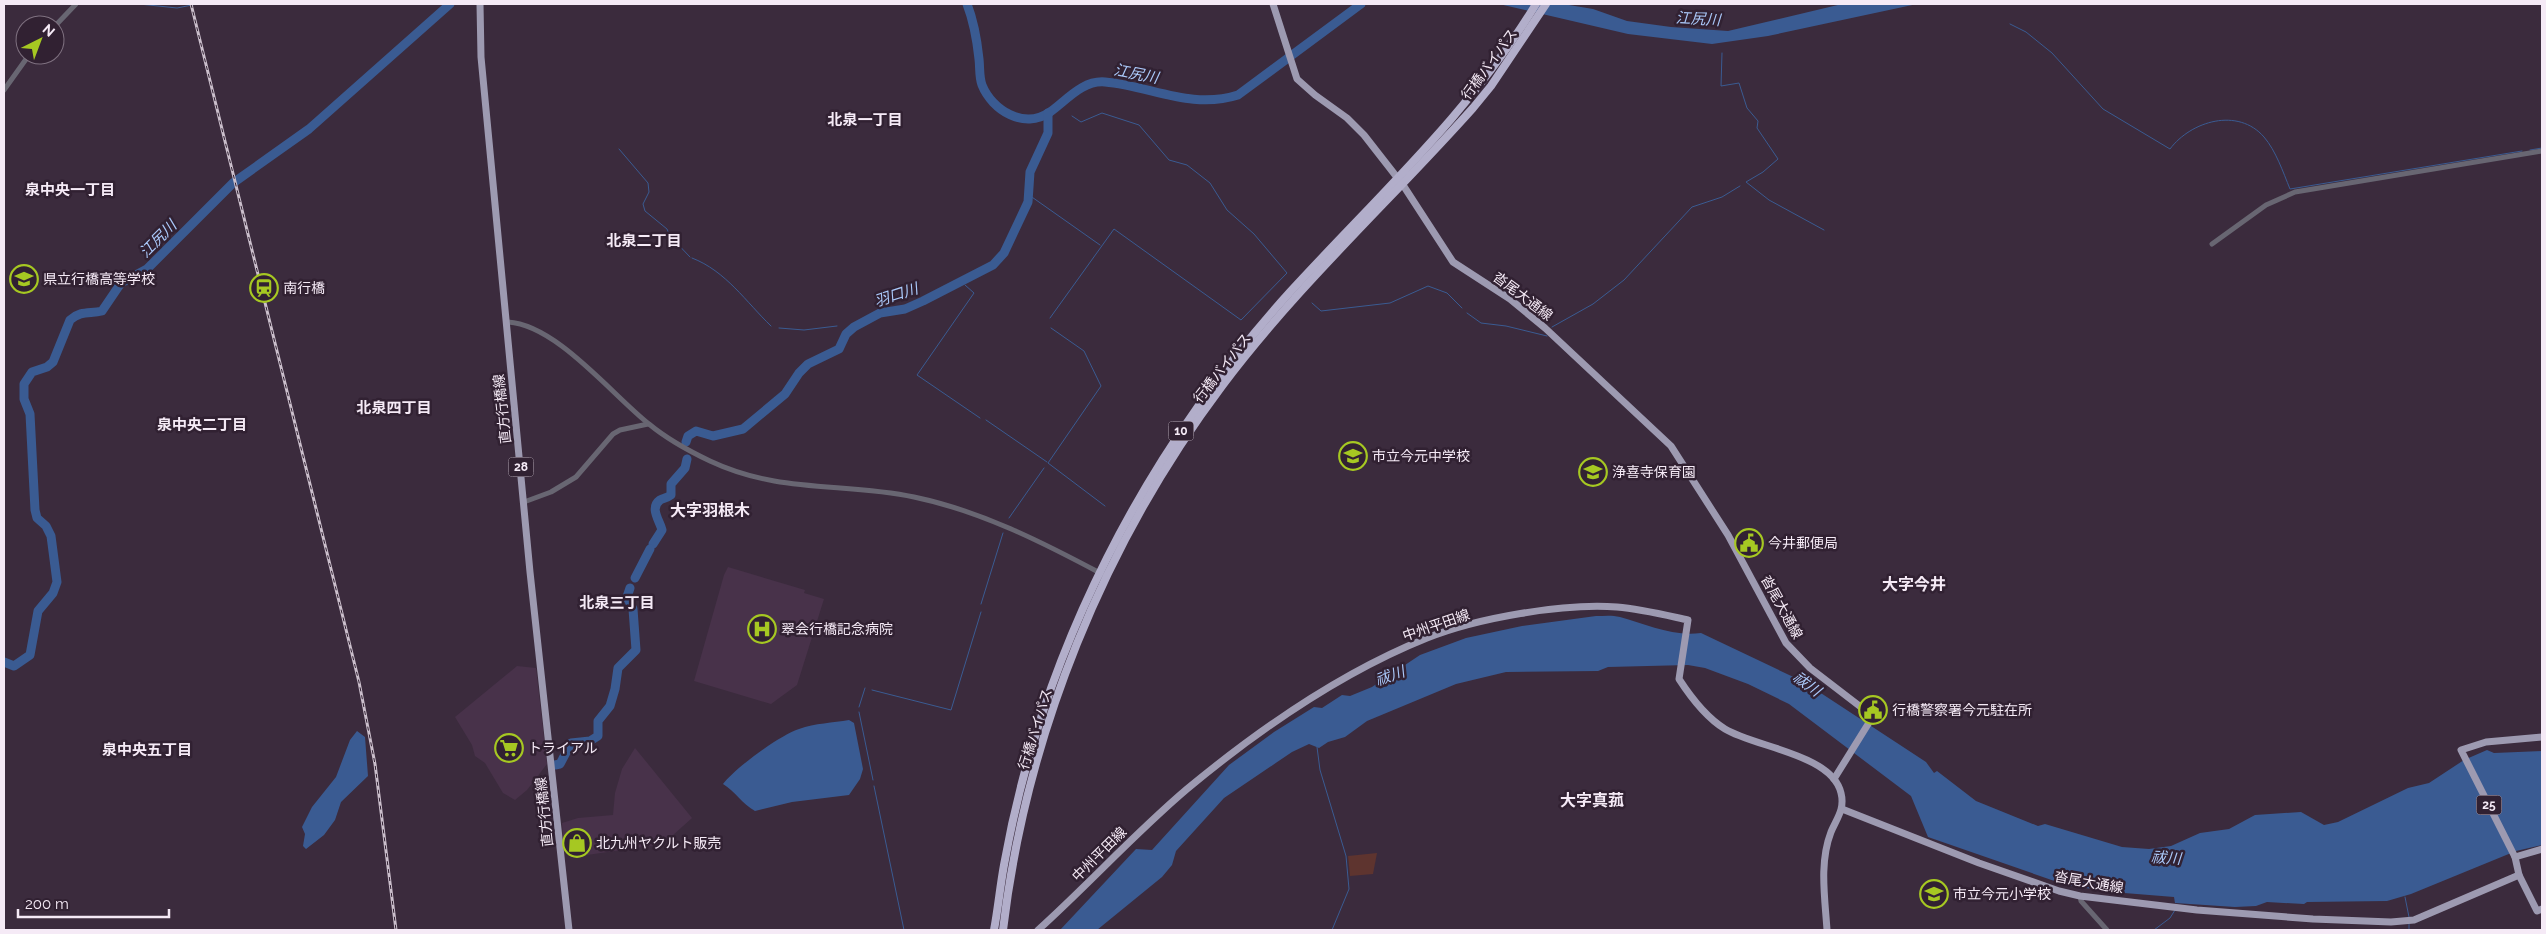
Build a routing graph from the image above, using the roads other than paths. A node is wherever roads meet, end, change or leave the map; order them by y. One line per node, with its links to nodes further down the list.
1 (76, 4): 6 (street)
2 (480, 4): 13 (main road, 直方行橋線 / 28)
3 (1273, 4): 11 (main road, 沓尾大通線)
4 (1536, 4): 7 (highway, 行橋バイパス / 10)
5 (1546, 4): 7 (highway, 行橋バイパス / 10)
6 (65, 16)
7 (1531, 20): 11 (highway, 行橋バイパス / 10)
8 (22, 65): 9 (street)
9 (4, 90)
10 (2542, 151): 12 (street)
11 (1400, 182): 16 (highway, 行橋バイパス / 10); 17 (highway, 行橋バイパス / 10); 19 (main road, 沓尾大通線)
12 (2212, 244)
13 (507, 322): 14 (street); 15 (main road, 直方行橋線 / 28)
14 (648, 424): 15 (street); 16 (street)
15 (524, 502): 26 (main road, 直方行橋線 / 28)
16 (1099, 572): 17 (street); 27 (highway, 行橋バイパス / 10)
17 (1107, 576): 28 (highway, 行橋バイパス / 10)
18 (2542, 737): 22 (main road, 25)
19 (1834, 779): 20 (main road); 29 (main road, 中州平田線)
20 (1842, 809): 24 (main road, 沓尾大通線); 30 (main road)
21 (2542, 849): 22 (main road)
22 (2514, 856): 23 (main road, 25)
23 (2519, 876): 24 (main road, 沓尾大通線); 25 (main road, 25)
24 (2080, 896): 31 (street)
25 (2542, 909)
26 (569, 930)
27 (994, 930)
28 (1003, 930)
29 (1038, 930)
30 (1827, 930)
31 (2107, 930)

